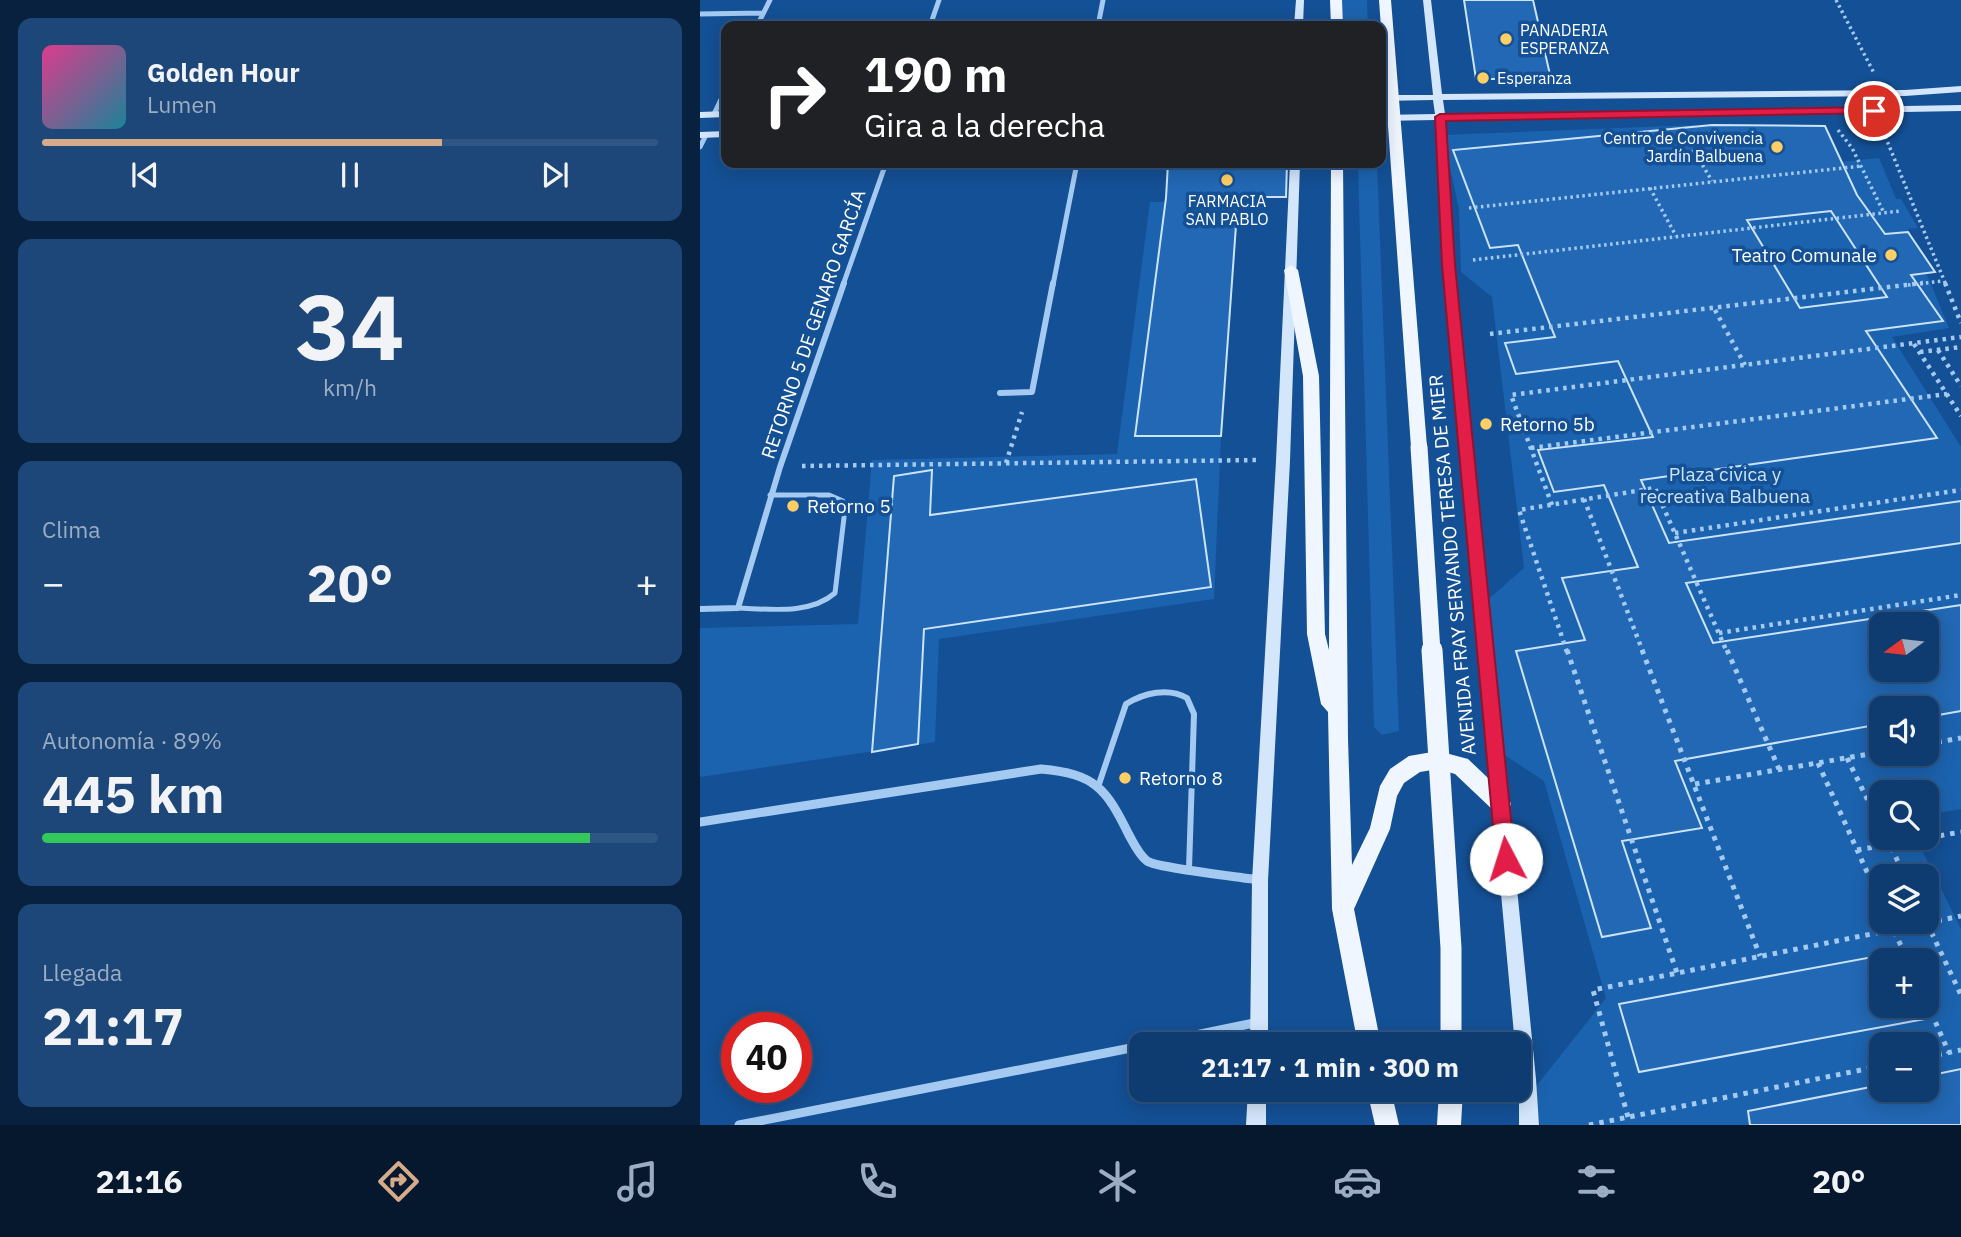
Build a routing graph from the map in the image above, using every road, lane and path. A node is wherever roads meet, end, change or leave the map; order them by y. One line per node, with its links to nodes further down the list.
1 (770, 0): 9 (street)
2 (939, 0): 12 (street)
3 (1103, 0): 13 (street)
4 (1300, 0): 14 (street)
5 (1336, 0): 15 (main road)
6 (1385, 0): 16 (main road, AVENIDA FRAY SERVANDO TERESA DE MIER)
7 (1427, 0): 21 (street, AVENIDA FRAY SERVANDO TERESA DE MIER)
8 (1836, 0): 19 (path)
9 (763, 13): 10 (street); 11 (street)
10 (700, 14)
11 (759, 21)
12 (932, 21)
13 (1099, 21)
14 (1299, 21)
15 (1337, 21)
16 (1385, 21)
17 (1961, 89): 19 (street)
18 (1851, 93): 19 (street); 21 (street); 24 (street)
19 (1884, 93)
20 (1386, 98): 21 (street); 32 (main road, AVENIDA FRAY SERVANDO TERESA DE MIER)
21 (1439, 98): 31 (street, AVENIDA FRAY SERVANDO TERESA DE MIER)
22 (721, 99): 28 (street)
23 (1961, 108): 26 (street)
24 (1860, 110): 25 (street); 26 (street)
25 (1822, 111): 27 (street); 36 (path)
26 (1874, 111): 49 (path)
27 (1672, 112): 31 (street); 41 (path)
28 (714, 114): 29 (street); 30 (street)
29 (721, 114)
30 (700, 115)
31 (1440, 117): 32 (street); 43 (street, AVENIDA FRAY SERVANDO TERESA DE MIER)
32 (1388, 118): 109 (main road, AVENIDA FRAY SERVANDO TERESA DE MIER, bridge)
33 (721, 134): 34 (street)
34 (703, 135): 35 (street)
35 (700, 147)
36 (1862, 166): 41 (path); 45 (path)
37 (884, 168): 67 (street, RETORNO 5 DE GENARO GARCÍA)
38 (1076, 168): 60 (street)
39 (1294, 168): 48 (street)
40 (1337, 168): 78 (main road)
41 (1712, 181): 42 (path)
42 (1650, 188): 43 (path); 46 (path)
43 (1447, 210): 47 (street, AVENIDA FRAY SERVANDO TERESA DE MIER)
44 (1900, 211): 45 (path)
45 (1884, 213): 46 (path)
46 (1676, 237): 47 (path)
47 (1448, 265): 87 (street, AVENIDA FRAY SERVANDO TERESA DE MIER)
48 (1291, 270): 65 (street); 78 (main road)
49 (1943, 281): 50 (path); 51 (path)
50 (1715, 310): 52 (path); 58 (path)
51 (1961, 323)
52 (1490, 334)
53 (1961, 337): 54 (path)
54 (1913, 343): 57 (path); 58 (path)
55 (1961, 347): 56 (path)
56 (1938, 350): 57 (path); 59 (path)
57 (1920, 352): 62 (path)
58 (1745, 365): 64 (path)
59 (1961, 386)
60 (1032, 392): 61 (street); 66 (path)
61 (1000, 393)
62 (1947, 394): 63 (path); 64 (path)
63 (1961, 416)
64 (1531, 448): 71 (path)
65 (1283, 461): 66 (path); 95 (street)
66 (1006, 464): 67 (path)
67 (780, 467): 69 (street, RETORNO 5 DE GENARO GARCÍA)
68 (1961, 490): 72 (path)
69 (770, 495): 74 (street, RETORNO 5 DE GENARO GARCÍA); 74 (lane)
70 (1584, 499): 71 (path); 72 (path); 85 (path)
71 (1552, 505): 102 (path)
72 (1675, 533): 76 (path)
73 (1961, 595): 76 (path)
74 (738, 608): 75 (street)
75 (700, 609)
76 (1719, 633): 83 (path)
77 (1961, 738): 79 (path)
78 (1338, 739): 96 (main road)
79 (1939, 742)
80 (1869, 754): 81 (path)
81 (1847, 758): 82 (path); 86 (path)
82 (1818, 763): 83 (path); 92 (path)
83 (1779, 769): 85 (path)
84 (1099, 784): 88 (street); 93 (street); 93 (lane)
85 (1695, 784): 101 (path)
86 (1869, 803)
87 (1501, 804): 96 (main road); 123 (street, AVENIDA FRAY SERVANDO TERESA DE MIER)
88 (700, 822)
89 (1961, 832): 90 (path)
90 (1939, 836)
91 (1869, 848): 92 (path)
92 (1857, 850): 94 (path)
93 (1189, 869): 95 (street)
94 (1869, 876)
95 (1260, 881): 105 (street)
96 (1343, 909): 108 (main road)
97 (1961, 916): 98 (path)
98 (1939, 921)
99 (1873, 934): 101 (path)
100 (1932, 934): 103 (path)
101 (1760, 956): 102 (path)
102 (1677, 973): 118 (path)
103 (1961, 995)
104 (1934, 1018): 112 (path)
105 (1259, 1022): 106 (street); 107 (street)
106 (1210, 1032)
107 (1259, 1032)
108 (1367, 1032)
109 (1451, 1032)
110 (1129, 1048): 119 (street)
111 (1961, 1051): 112 (path)
112 (1949, 1053): 113 (path)
113 (1939, 1055)
114 (1869, 1068): 118 (path)
115 (1257, 1102): 120 (street)
116 (1382, 1102): 121 (main road)
117 (1450, 1102): 122 (main road)
118 (1628, 1117): 124 (path)
119 (739, 1125)
120 (1256, 1125)
121 (1387, 1125)
122 (1449, 1125)
123 (1529, 1125)
124 (1588, 1125)

